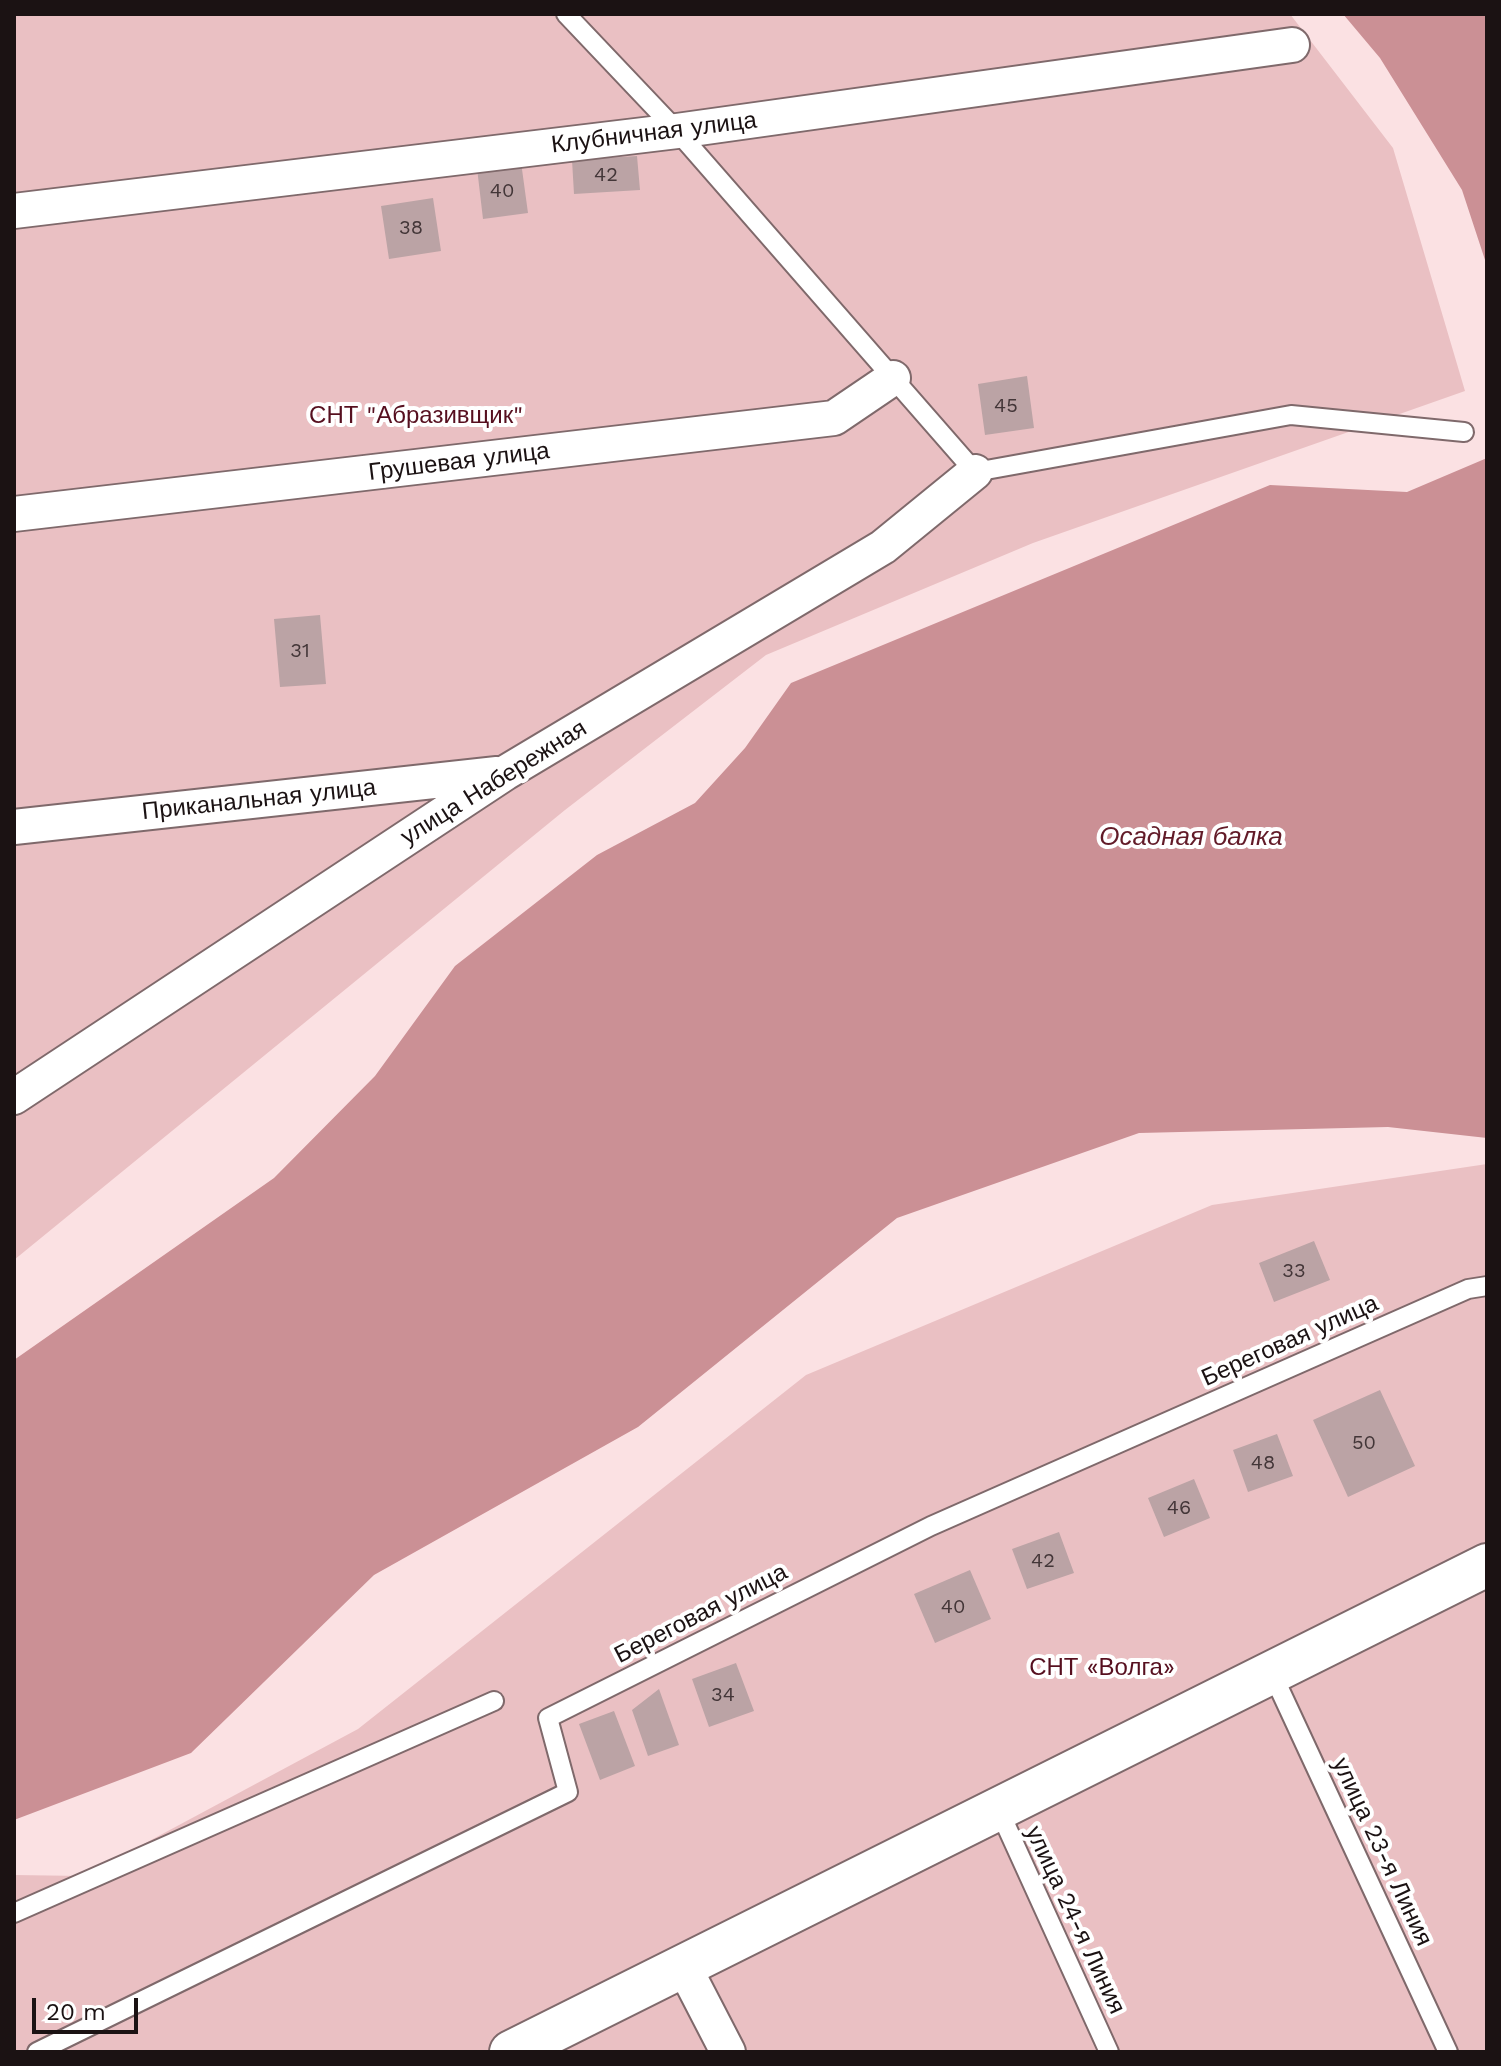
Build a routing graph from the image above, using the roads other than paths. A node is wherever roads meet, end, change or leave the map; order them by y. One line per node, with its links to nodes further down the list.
1 (566, 14): 3 (lane)
2 (1292, 45): 3 (street, Клубничная улица)
3 (677, 131): 4 (street, Клубничная улица); 5 (lane)
4 (14, 211)
5 (893, 378): 7 (lane); 8 (street, Грушевая улица)
6 (1464, 432): 7 (lane)
7 (975, 472): 9 (street, улица Набережная)
8 (14, 514)
9 (505, 773): 10 (street, Приканальная улица); 11 (street, улица Набережная)
10 (14, 827)
11 (14, 1097)
12 (1487, 1286): 19 (lane, Береговая улица)
13 (1487, 1565): 14 (street)
14 (1272, 1673): 16 (street); 23 (lane, улица 23-я Линия)
15 (494, 1701): 17 (lane)
16 (998, 1808): 18 (street); 22 (lane, улица 24-я Линия)
17 (14, 1913)
18 (683, 1965): 20 (street); 21 (street)
19 (37, 2052)
20 (511, 2052)
21 (728, 2052)
22 (1109, 2052)
23 (1448, 2052)

